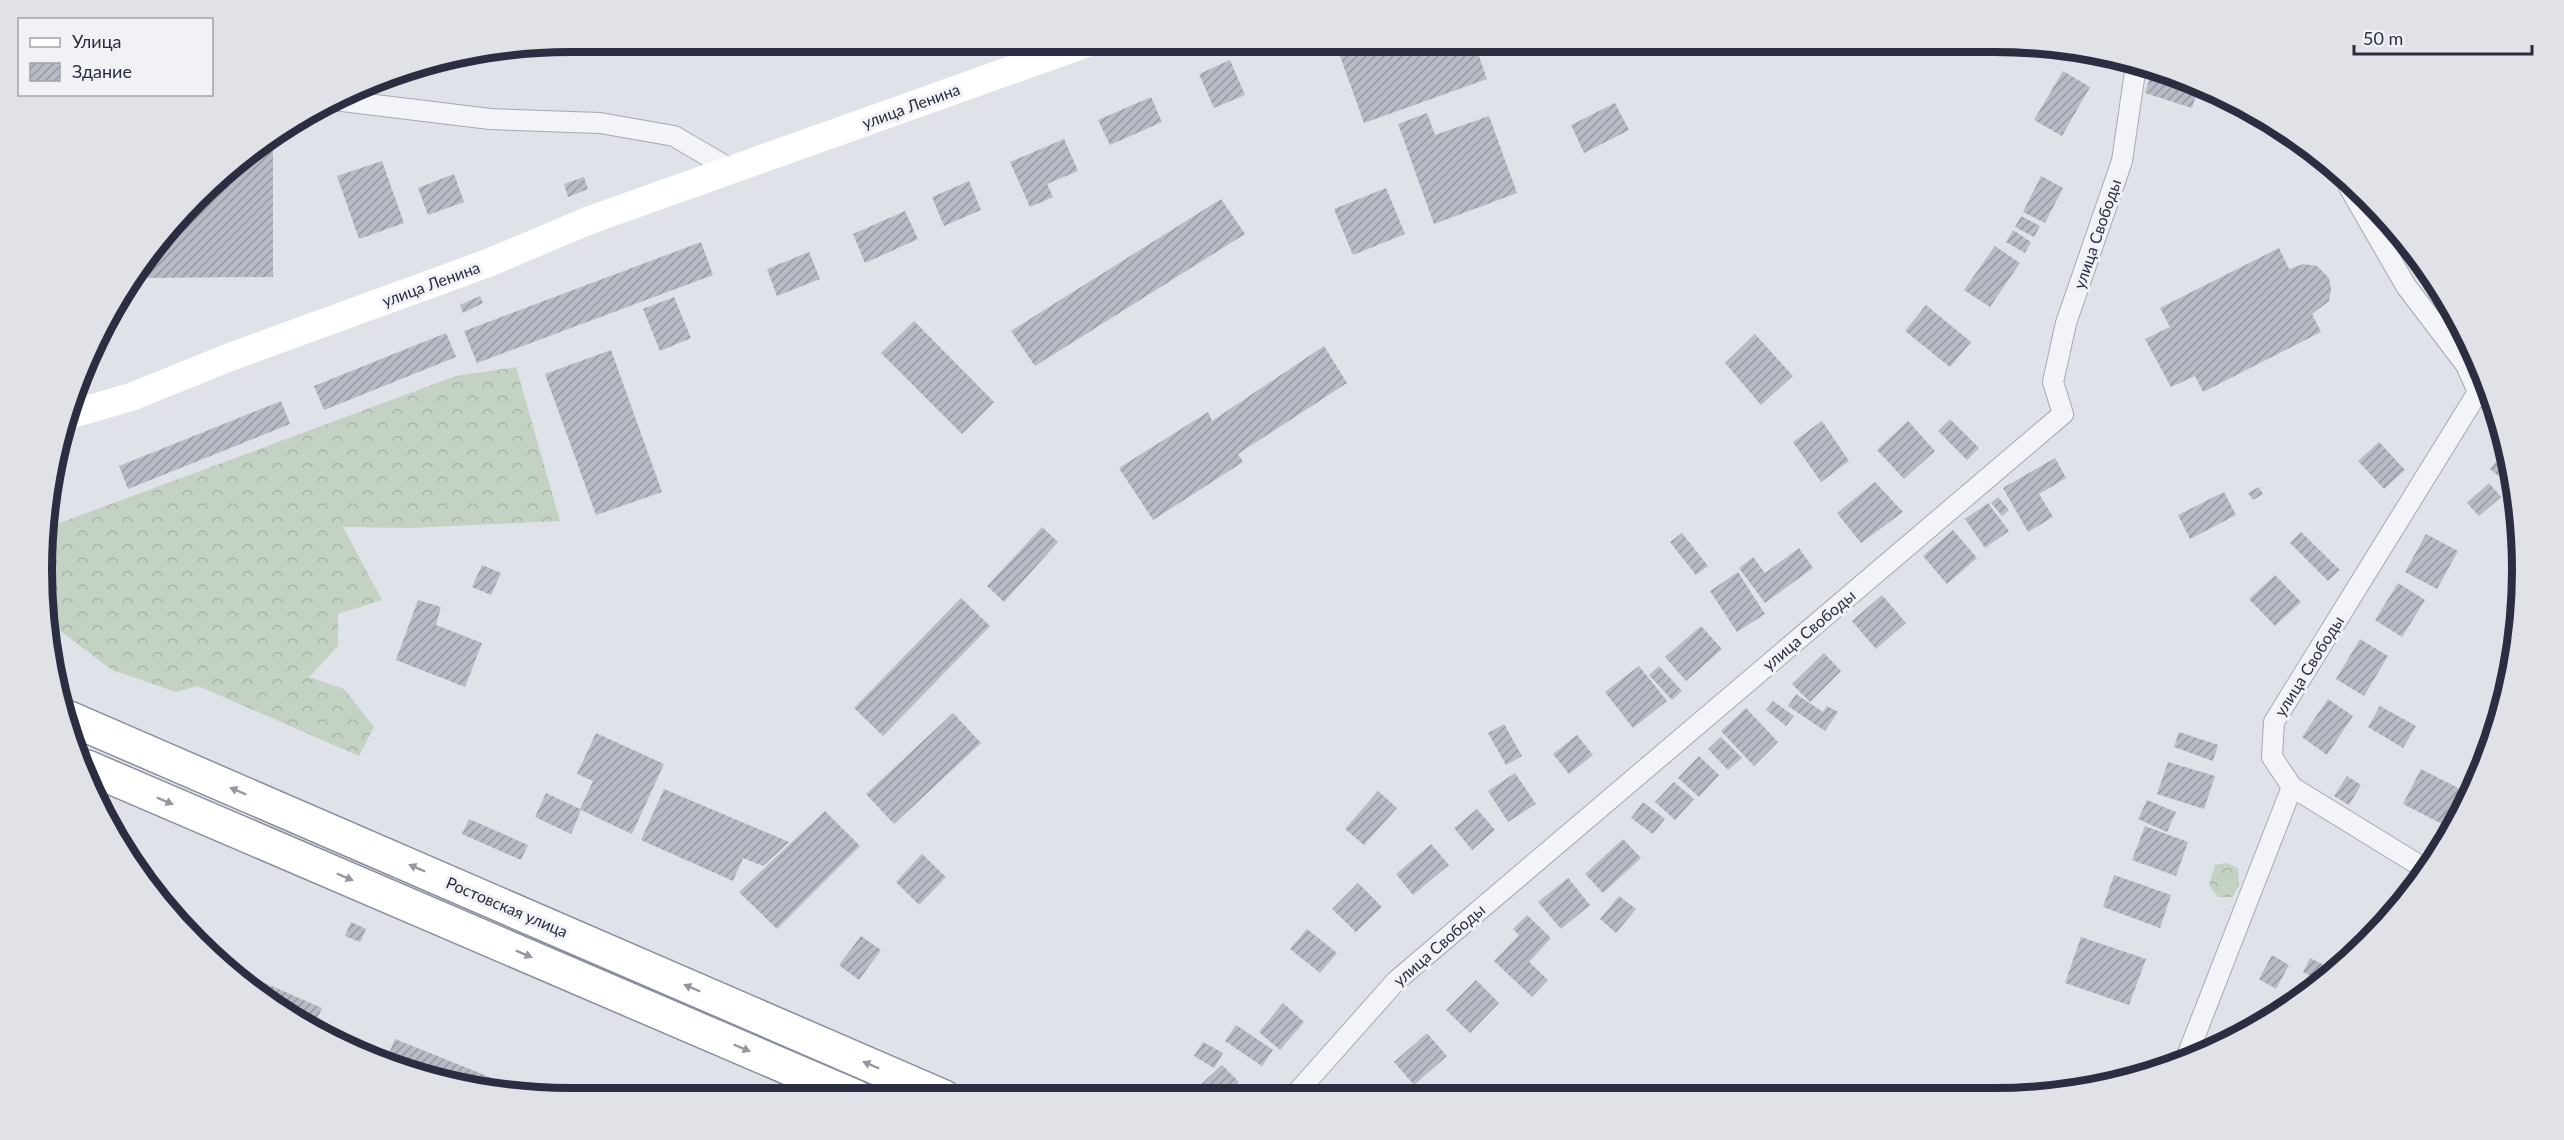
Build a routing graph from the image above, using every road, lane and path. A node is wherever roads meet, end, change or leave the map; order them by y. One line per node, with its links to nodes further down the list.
1 (1062, 52): 4 (main road, улица Ленина)
2 (2135, 72): 18 (street, улица Свободы)
3 (350, 102): 4 (street)
4 (732, 170): 7 (main road, улица Ленина)
5 (2357, 202): 6 (street, улица Свободы)
6 (2463, 353)
7 (130, 397): 9 (main road); 10 (main road)
8 (2483, 401): 13 (street, улица Свободы)
9 (77, 412)
10 (72, 430)
11 (75, 721): 17 (highway, Ростовская улица, one-way to 11)
12 (100, 772): 16 (highway, one-way to 16)
13 (2292, 787): 14 (street); 15 (street)
14 (2419, 865)
15 (2190, 1049)
16 (835, 1088)
17 (923, 1088)
18 (1301, 1088)

